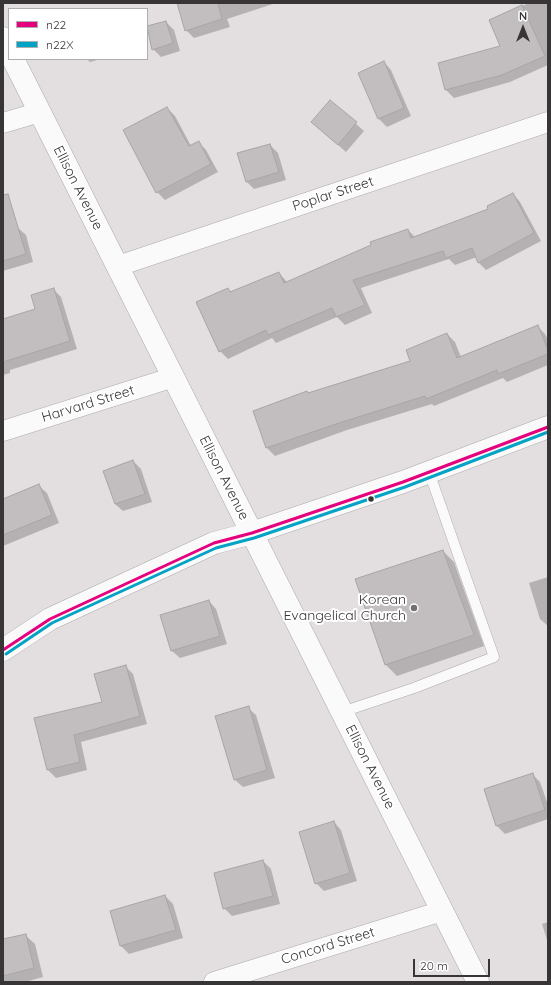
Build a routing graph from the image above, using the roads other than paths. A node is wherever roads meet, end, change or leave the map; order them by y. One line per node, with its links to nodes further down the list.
1 (3, 38): 2 (street)
2 (8, 48)
3 (14, 60): 4 (street, Ellison Avenue)
4 (40, 112): 6 (street); 7 (street, Ellison Avenue)
5 (548, 122): 7 (street, Poplar Street)
6 (3, 123)
7 (118, 266): 8 (street, Ellison Avenue)
8 (174, 377): 10 (street, Harvard Street); 12 (street, Ellison Avenue)
9 (548, 427): 11 (street)
10 (3, 431)
11 (429, 472): 12 (street); 14 (lane)
12 (252, 533): 13 (street); 14 (street, Ellison Avenue)
13 (3, 650)
14 (342, 712): 15 (street, Ellison Avenue)
15 (442, 911): 16 (street, Concord Street); 17 (street, Ellison Avenue)
16 (214, 982)
17 (478, 982)

